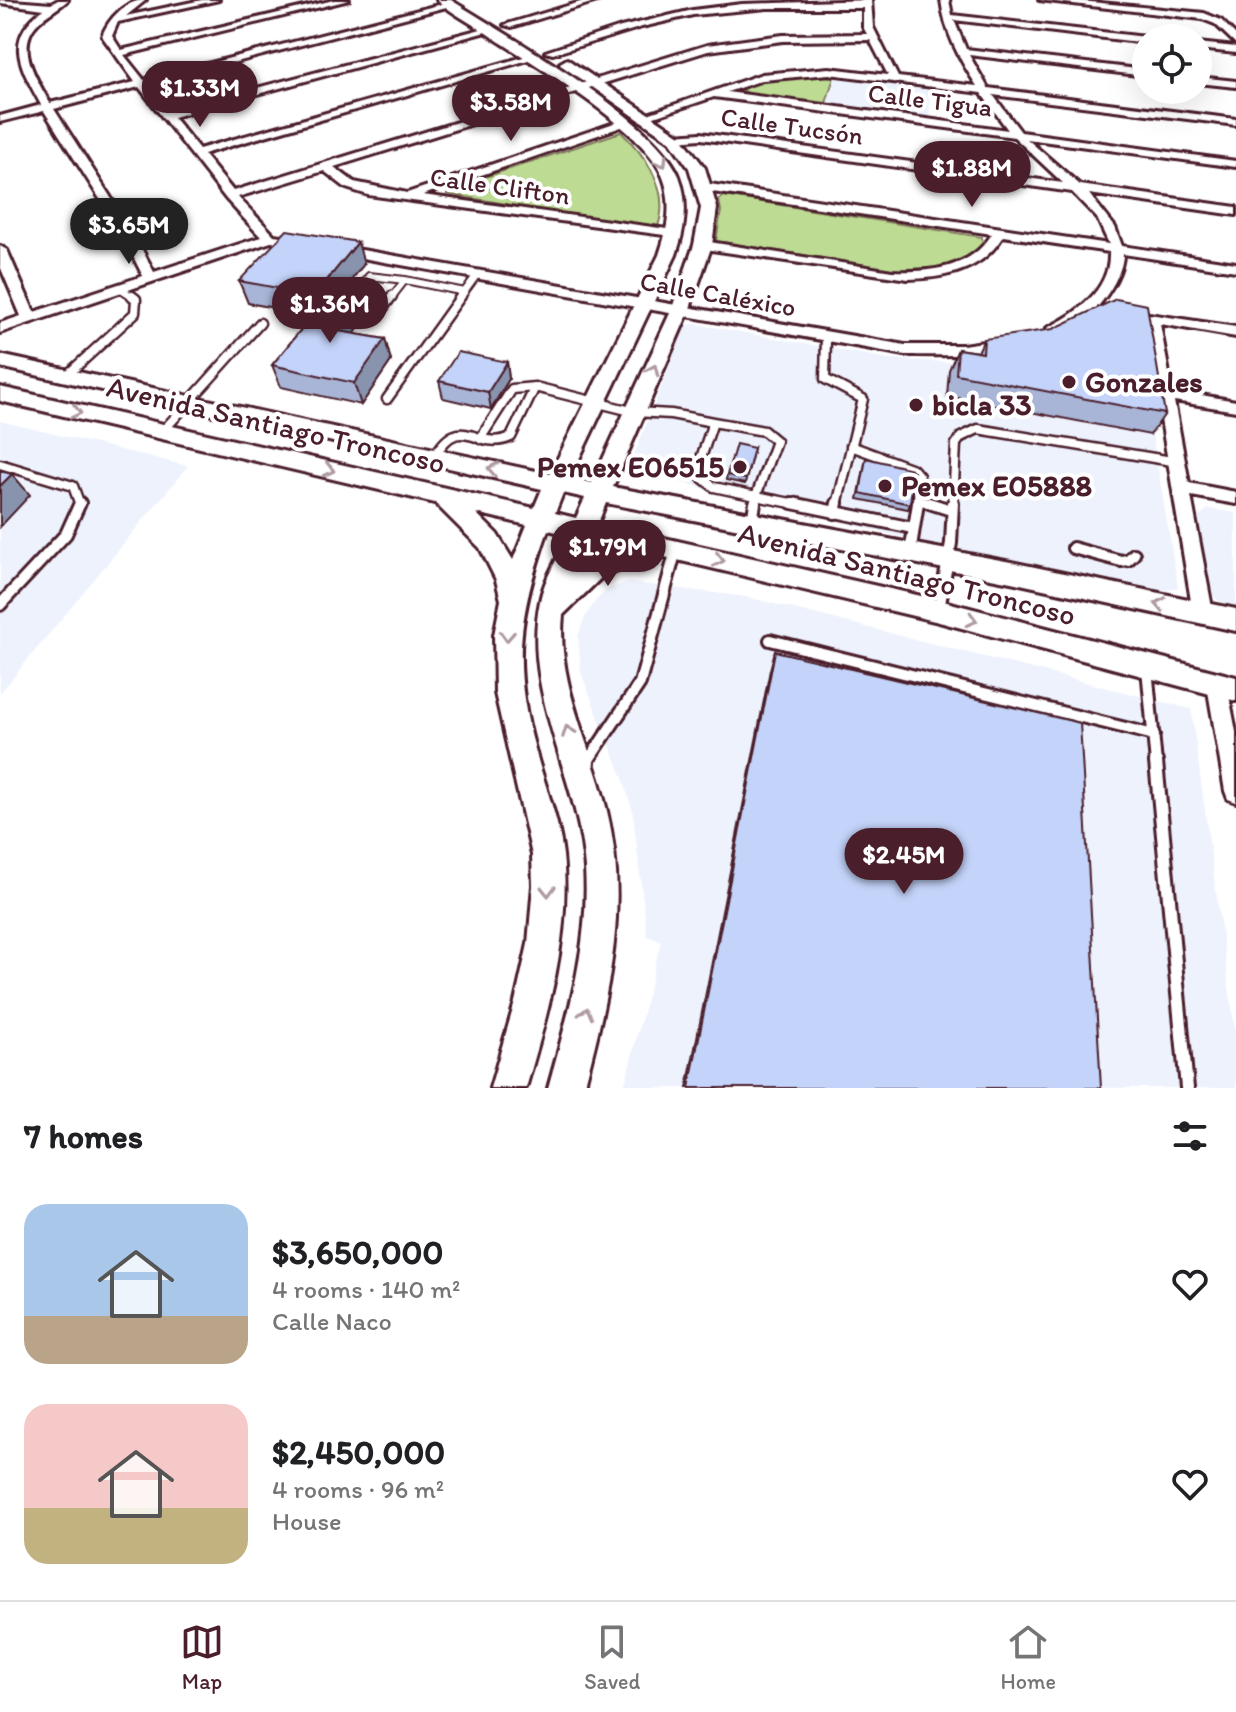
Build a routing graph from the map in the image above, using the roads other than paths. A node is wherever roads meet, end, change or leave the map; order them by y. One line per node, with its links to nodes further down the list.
1 (0, 0): 12 (street)
2 (64, 0): 12 (street)
3 (142, 0): 15 (street)
4 (215, 0): 15 (street)
5 (345, 0): 25 (street)
6 (597, 0): 17 (street)
7 (698, 0): 13 (street)
8 (945, 0): 14 (street)
9 (1043, 0): 20 (street)
10 (447, 2): 16 (main road); 31 (street)
11 (867, 3): 13 (street); 18 (street)
12 (53, 7): 36 (street)
13 (669, 17): 24 (street)
14 (947, 17): 19 (street); 23 (street)
15 (112, 22): 25 (street)
16 (492, 23): 17 (main road); 26 (main road); 37 (street)
17 (509, 25): 24 (main road)
18 (872, 37): 28 (street); 29 (street)
19 (1132, 38)
20 (1236, 41)
21 (1212, 47): 22 (street)
22 (1236, 50)
23 (961, 51): 27 (street); 34 (street)
24 (550, 52): 29 (main road)
25 (118, 54): 31 (street)
26 (530, 58): 33 (main road); 44 (street)
27 (1132, 71)
28 (894, 78): 34 (street); 35 (street)
29 (595, 81): 33 (street); 38 (main road)
30 (1212, 81): 32 (street)
31 (141, 83): 36 (street); 37 (street)
32 (1236, 84)
33 (574, 88): 40 (main road); 46 (street)
34 (987, 90): 41 (street); 42 (street)
35 (713, 93): 38 (street); 42 (street, Calle Tigua)
36 (48, 106): 39 (street); 60 (street)
37 (167, 115): 44 (street)
38 (647, 116): 43 (main road)
39 (0, 119)
40 (626, 122): 50 (street); 53 (main road, one-way to 53)
41 (1236, 122)
42 (1013, 132): 45 (street, Calle Tigua); 48 (street)
43 (675, 138): 47 (main road); 48 (street, Calle Tucsón)
44 (196, 153): 49 (street)
45 (1236, 164)
46 (326, 167): 49 (street); 50 (street, Calle Clifton)
47 (703, 187): 52 (street); 55 (main road)
48 (1078, 188): 51 (street, Calle Tucsón); 56 (street)
49 (230, 196): 54 (street)
50 (407, 197): 53 (street, Calle Clifton)
51 (1236, 211)
52 (1000, 231): 55 (street); 56 (street)
53 (674, 234): 64 (main road)
54 (270, 238): 59 (street, Calle Caléxico); 60 (street)
55 (703, 245): 65 (main road)
56 (1115, 248): 58 (street); 66 (street)
57 (0, 250): 67 (street)
58 (1236, 267)
59 (476, 276): 63 (lane); 64 (street, Calle Caléxico)
60 (151, 279): 62 (street)
61 (405, 280): 61 (lane); 63 (lane)
62 (121, 289): 67 (street); 74 (lane)
63 (465, 292): 78 (lane)
64 (642, 304): 65 (street, Calle Caléxico); 79 (main road)
65 (680, 311): 72 (street, Calle Caléxico); 82 (main road, one-way to 65)
66 (1107, 311): 68 (street); 72 (street, Calle Caléxico)
67 (29, 318): 70 (street)
68 (1152, 319): 71 (street); 77 (street)
69 (260, 323): 80 (lane)
70 (0, 328)
71 (1236, 332)
72 (826, 338): 86 (lane)
73 (0, 361): 74 (main road, Avenida Santiago Troncoso)
74 (66, 376): 80 (main road, Avenida Santiago Troncoso)
75 (535, 387): 79 (lane); 85 (lane); 85 (lane)
76 (0, 394): 84 (main road, Avenida Santiago Troncoso, one-way to 84)
77 (1165, 394): 81 (street); 88 (street)
78 (387, 399)
79 (596, 402): 82 (lane); 90 (main road)
80 (187, 403): 84 (lane); 87 (main road, Avenida Santiago Troncoso)
81 (1236, 406)
82 (635, 412): 83 (lane); 92 (main road)
83 (713, 422): 94 (lane); 94 (lane)
84 (162, 432): 93 (main road, Avenida Santiago Troncoso, one-way to 93)
85 (480, 439): 87 (lane)
86 (851, 446): 96 (lane); 98 (lane)
87 (434, 457): 90 (main road, Avenida Santiago Troncoso, one-way to 87)
88 (1178, 462): 91 (street); 97 (lane)
89 (0, 464): 109 (lane)
90 (558, 483): 92 (main road, Avenida Santiago Troncoso); 99 (main road)
91 (1184, 488): 95 (street); 112 (street)
92 (600, 493): 100 (main road, Avenida Santiago Troncoso); 102 (main road)
93 (439, 495): 99 (main road, Avenida Santiago Troncoso); 108 (main road)
94 (756, 496): 98 (lane); 100 (lane)
95 (1236, 498)
96 (918, 500): 97 (lane); 101 (lane)
97 (951, 510): 107 (lane)
98 (835, 513): 101 (lane)
99 (542, 520): 102 (main road, Avenida Santiago Troncoso); 108 (main road)
100 (752, 524): 106 (main road, Avenida Santiago Troncoso)
101 (913, 528): 106 (lane)
102 (585, 529): 103 (main road, Avenida Santiago Troncoso); 110 (main road)
103 (665, 548): 110 (main road); 111 (main road, Avenida Santiago Troncoso, one-way to 111); 118 (lane)
104 (1073, 548): 105 (lane)
105 (1134, 554)
106 (909, 555): 107 (main road, Avenida Santiago Troncoso)
107 (948, 562): 111 (lane); 112 (main road, Avenida Santiago Troncoso, one-way to 107)
108 (513, 600): 120 (main road, one-way to 120)
109 (0, 605)
110 (551, 611): 118 (main road, one-way to 110)
111 (939, 611): 115 (main road, Avenida Santiago Troncoso, one-way to 115)
112 (1203, 613): 113 (main road, Avenida Santiago Troncoso)
113 (1236, 620)
114 (770, 640): 117 (lane)
115 (1147, 668): 116 (main road, Avenida Santiago Troncoso); 117 (lane)
116 (1226, 687): 119 (street)
117 (1154, 735): 122 (lane)
118 (583, 769): 121 (main road, one-way to 118)
119 (1236, 791)
120 (508, 1088)
121 (566, 1088)
122 (1187, 1088)

